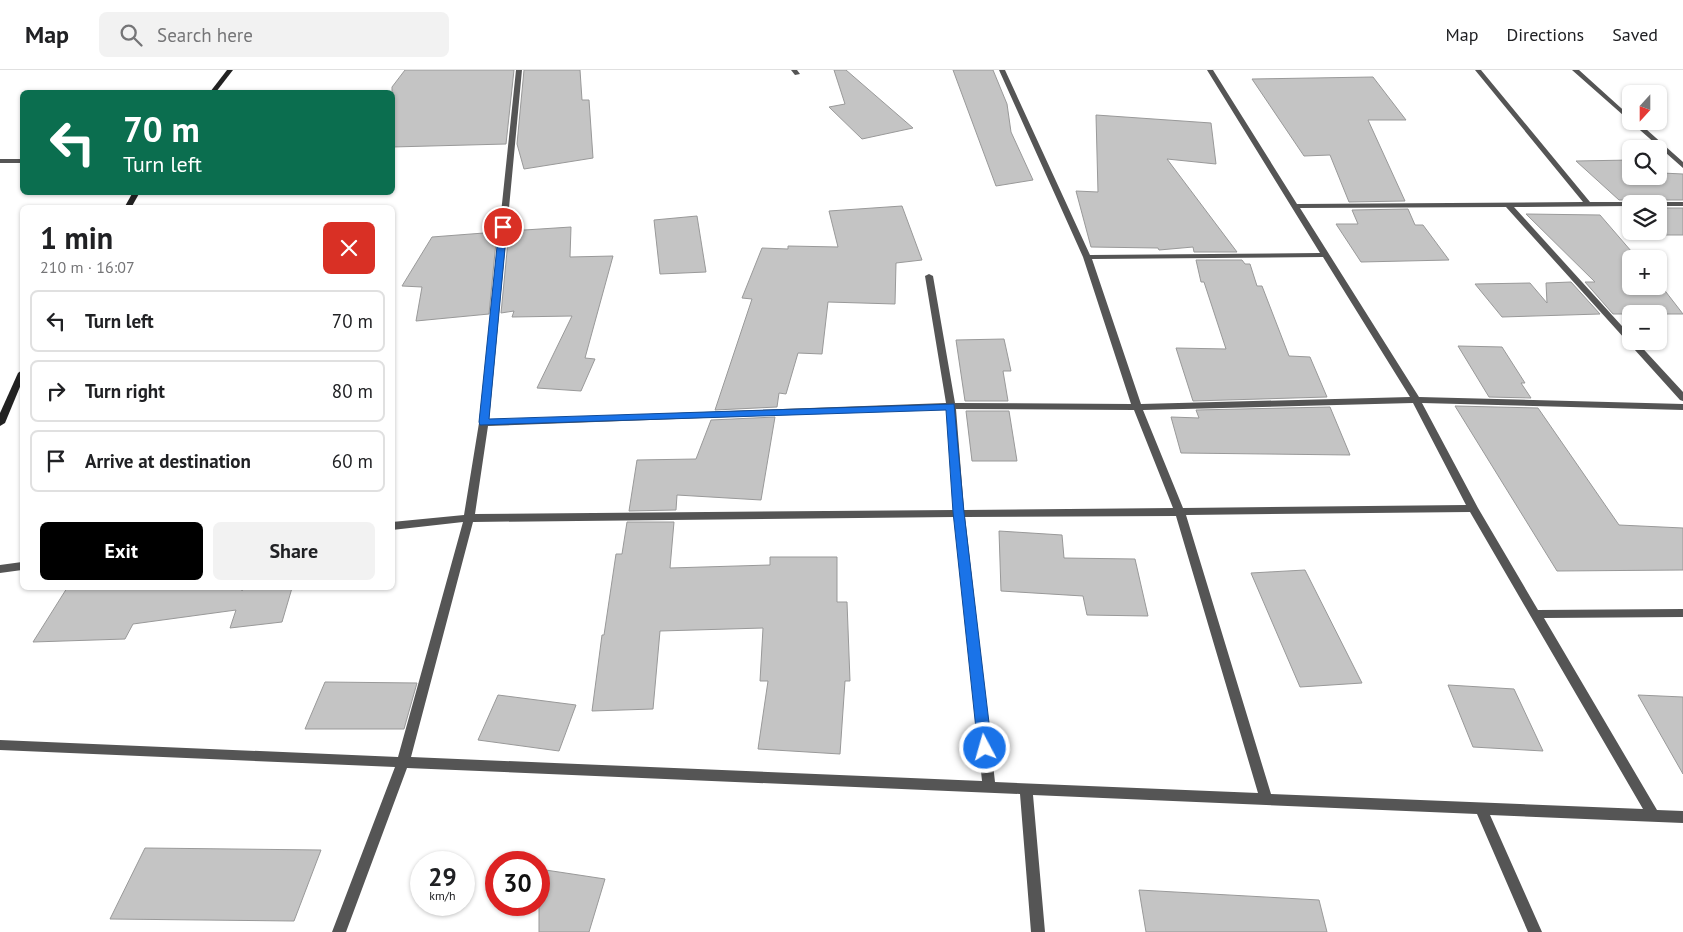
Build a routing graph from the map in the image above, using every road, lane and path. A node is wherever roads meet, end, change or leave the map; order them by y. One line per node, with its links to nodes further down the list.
1 (230, 70): 7 (street)
2 (519, 70): 28 (street)
3 (1002, 70): 20 (street)
4 (1210, 70): 17 (street)
5 (1478, 70): 16 (street)
6 (1575, 70): 8 (street)
7 (215, 90)
8 (1622, 111)
9 (1643, 130): 12 (street)
10 (0, 161): 11 (street)
11 (20, 161)
12 (1683, 166)
13 (1622, 204): 16 (street)
14 (1667, 204): 15 (street)
15 (1683, 204)
16 (1589, 205): 18 (street)
17 (1297, 206): 18 (street); 19 (street)
18 (1509, 206): 23 (street)
19 (1326, 255): 20 (street); 24 (street)
20 (1087, 257): 26 (street)
21 (929, 276): 25 (street)
22 (20, 378): 29 (street)
23 (1683, 398)
24 (1416, 400): 26 (street); 27 (street); 30 (street)
25 (951, 406): 26 (street); 28 (street); 31 (street)
26 (1137, 407): 32 (street)
27 (1683, 407)
28 (484, 422): 33 (street)
29 (0, 423)
30 (1473, 508): 32 (street); 38 (street)
31 (959, 512): 32 (street); 33 (street); 41 (street)
32 (1180, 513): 43 (street)
33 (469, 518): 34 (street); 40 (street)
34 (395, 526)
35 (20, 566): 36 (street)
36 (0, 569)
37 (1683, 613): 38 (street)
38 (1535, 614): 45 (street)
39 (0, 744): 40 (street)
40 (403, 762): 41 (street); 47 (street)
41 (989, 787): 42 (street)
42 (1026, 789): 43 (street); 48 (street)
43 (1266, 799): 44 (street)
44 (1481, 808): 45 (street); 49 (street)
45 (1654, 816): 46 (street)
46 (1683, 817)
47 (339, 932)
48 (1038, 932)
49 (1535, 932)

